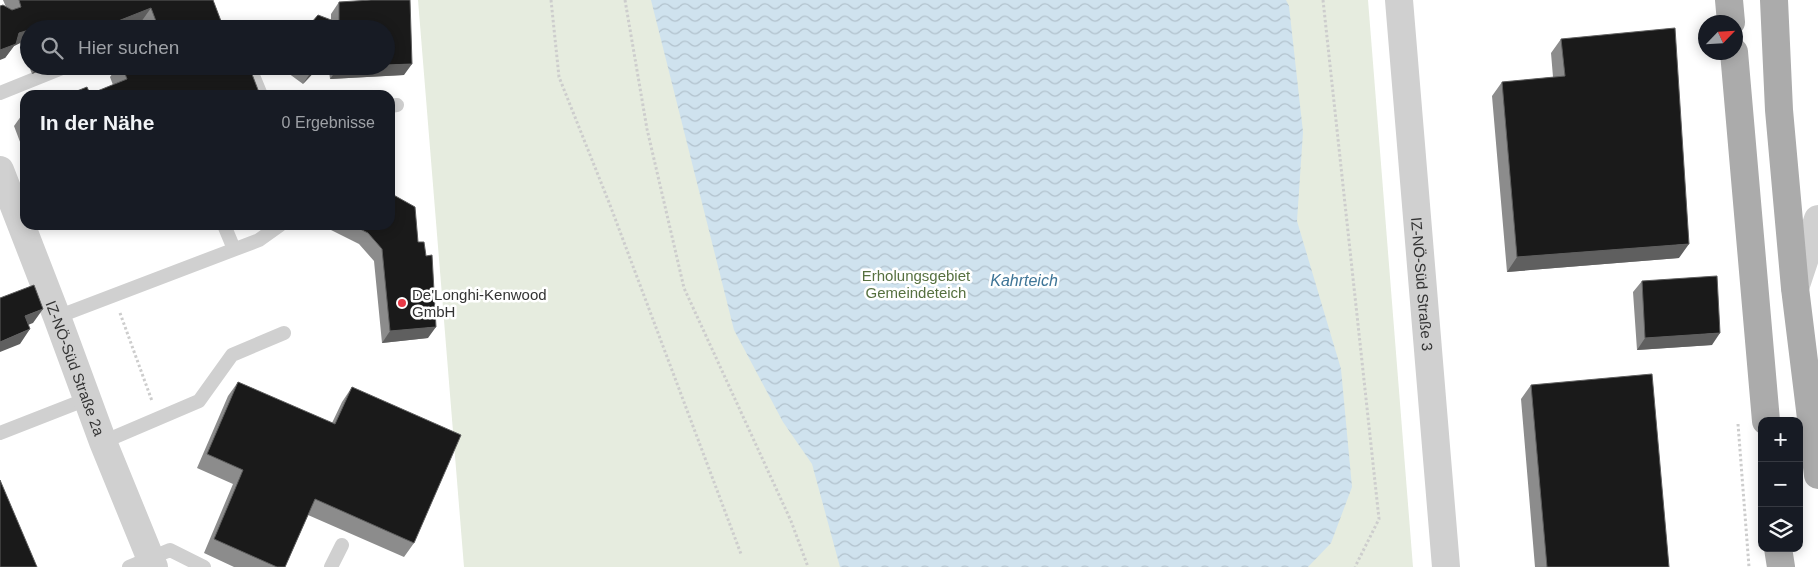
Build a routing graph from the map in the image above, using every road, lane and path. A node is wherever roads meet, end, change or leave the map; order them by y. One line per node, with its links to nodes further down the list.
1 (551, 0): 32 (path)
2 (625, 0): 36 (path)
3 (1323, 0): 37 (path)
4 (1399, 0): 38 (street, IZ-NÖ-Süd Straße 3)
5 (1729, 0): 7 (main road)
6 (1774, 0): 20 (main road)
7 (1730, 15)
8 (1735, 60): 25 (main road)
9 (45, 75): 12 (lane)
10 (253, 75): 11 (lane)
11 (259, 90)
12 (0, 93)
13 (0, 170): 15 (street, IZ-NÖ-Süd Straße 2a)
14 (1818, 219): 20 (street)
15 (20, 222)
16 (23, 230): 22 (street, IZ-NÖ-Süd Straße 2a)
17 (226, 230): 19 (lane)
18 (273, 230): 19 (lane)
19 (234, 250): 21 (lane)
20 (1795, 288): 29 (main road)
21 (114, 296): 22 (lane); 26 (path)
22 (57, 317): 24 (street, IZ-NÖ-Süd Straße 2a)
23 (284, 334): 26 (lane)
24 (87, 399): 27 (lane); 28 (street, IZ-NÖ-Süd Straße 2a)
25 (1766, 417)
26 (158, 418): 28 (lane)
27 (0, 433)
28 (103, 442): 33 (street, IZ-NÖ-Süd Straße 2a)
29 (1818, 475)
30 (342, 545): 35 (lane)
31 (1779, 552): 39 (main road)
32 (741, 554)
33 (144, 564): 34 (lane)
34 (204, 567)
35 (332, 567)
36 (808, 567)
37 (1356, 567)
38 (1446, 567)
39 (1781, 567)

